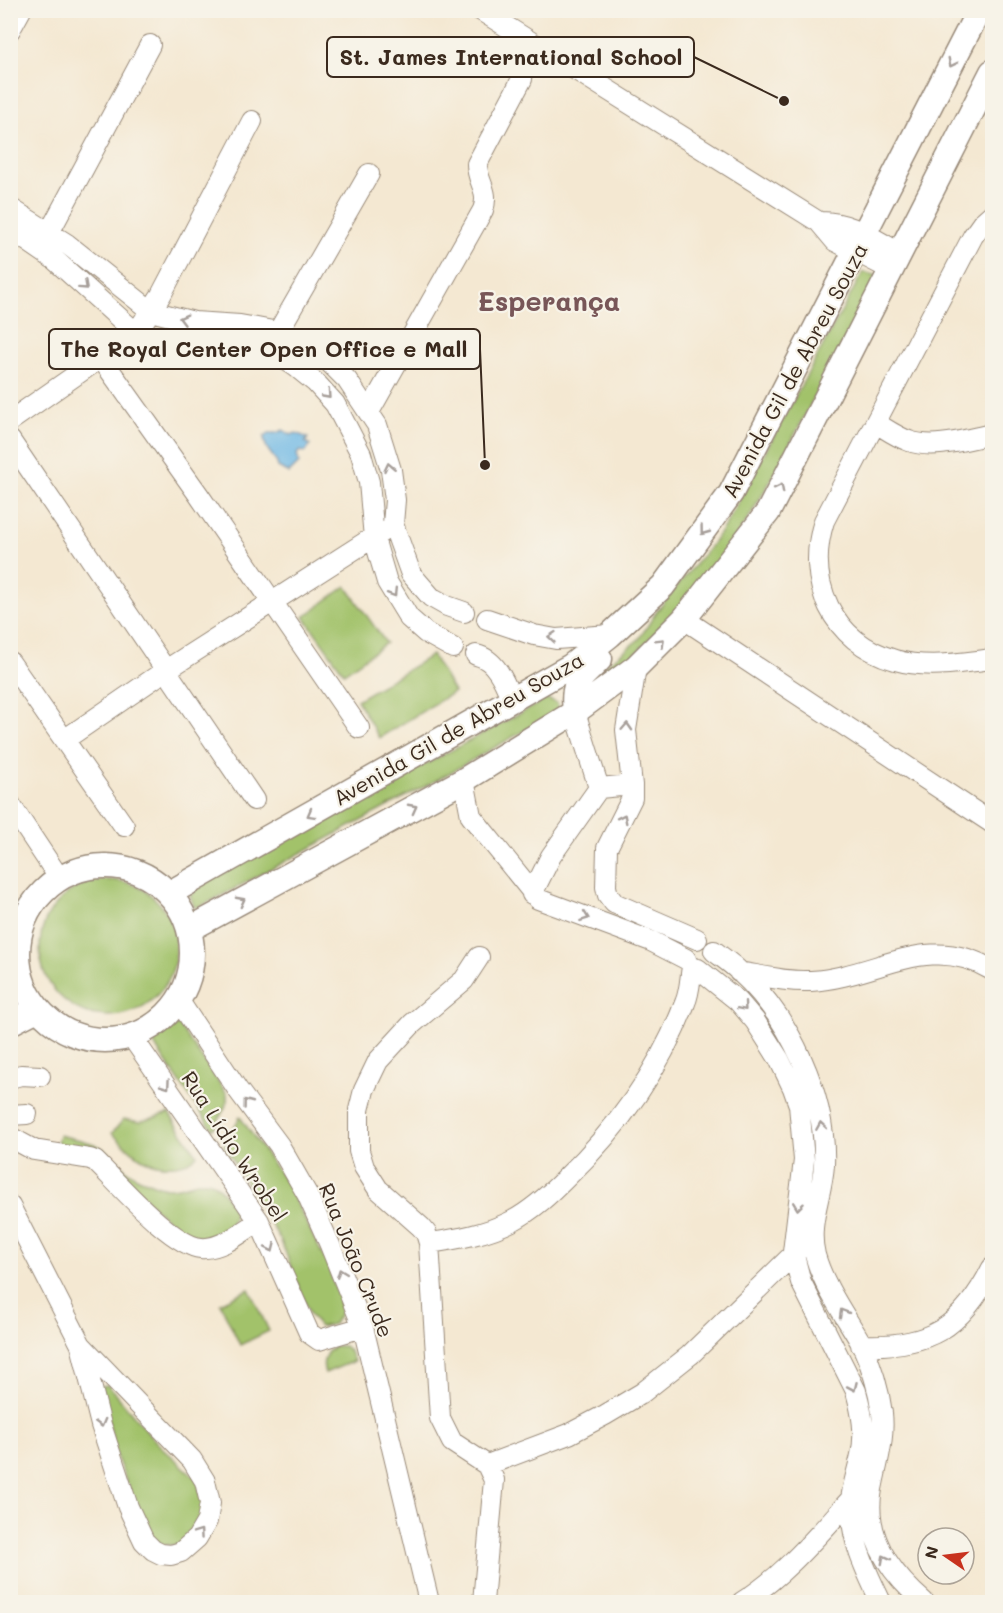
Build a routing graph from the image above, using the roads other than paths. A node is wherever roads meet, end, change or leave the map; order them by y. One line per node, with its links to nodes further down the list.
1 (21, 10): 4 (street)
2 (480, 10): 14 (street)
3 (979, 10): 14 (street, Avenida Gil de Abreu Souza, one-way to 14)
4 (10, 30)
5 (150, 45): 13 (street)
6 (993, 72): 15 (street, Avenida Gil de Abreu Souza)
7 (522, 79): 20 (street)
8 (252, 121): 16 (street)
9 (369, 174): 17 (street)
10 (10, 208): 13 (street)
11 (993, 214): 22 (street)
12 (10, 229): 13 (street)
13 (45, 241): 16 (street); 18 (street, one-way to 18)
14 (860, 243): 15 (street); 31 (street, Avenida Gil de Abreu Souza, one-way to 31)
15 (896, 262): 29 (street, Avenida Gil de Abreu Souza, one-way to 15)
16 (152, 311): 17 (street, one-way to 16); 18 (street)
17 (278, 332): 20 (street)
18 (136, 333): 19 (street); 26 (street, one-way to 26)
19 (100, 358): 21 (street); 27 (street)
20 (369, 412): 25 (street, one-way to 20)
21 (10, 421)
22 (876, 423): 23 (street); 34 (street)
23 (993, 434)
24 (10, 440): 37 (street)
25 (393, 524): 26 (street); 28 (street)
26 (374, 538): 27 (street); 32 (street, one-way to 32)
27 (272, 603): 37 (street); 40 (street)
28 (464, 612)
29 (684, 619): 36 (street, Avenida Gil de Abreu Souza, one-way to 29); 47 (street)
30 (487, 620): 31 (street, one-way to 30)
31 (610, 635): 38 (street, Avenida Gil de Abreu Souza); 39 (street)
32 (453, 648)
33 (476, 655): 38 (street)
34 (993, 659)
35 (10, 662): 41 (street)
36 (636, 667): 39 (street, Avenida Gil de Abreu Souza); 43 (street, one-way to 36)
37 (166, 670): 41 (street); 45 (street)
38 (512, 700): 50 (street, Avenida Gil de Abreu Souza, one-way to 50)
39 (575, 712): 42 (street, Avenida Gil de Abreu Souza); 44 (street)
40 (359, 728)
41 (64, 740): 48 (street)
42 (464, 780): 51 (street); 52 (street, Avenida Gil de Abreu Souza, one-way to 42)
43 (632, 785): 44 (street); 53 (street, one-way to 43)
44 (598, 788): 51 (street)
45 (254, 800)
46 (10, 804): 49 (street)
47 (993, 823)
48 (124, 826)
49 (60, 879): 50 (street); 60 (street)
50 (170, 893): 52 (street)
51 (532, 894): 56 (street, one-way to 56)
52 (190, 929): 59 (street)
53 (696, 939): 54 (street); 56 (street)
54 (714, 951): 56 (street); 58 (street)
55 (479, 957): 69 (street)
56 (692, 965): 58 (street); 69 (street); 70 (street, one-way to 70)
57 (993, 970): 58 (street)
58 (740, 972): 68 (street, one-way to 58)
59 (179, 1001): 62 (street); 72 (street, Rua João Crude, one-way to 59)
60 (37, 1008): 61 (street); 62 (street)
61 (10, 1023)
62 (132, 1037): 67 (street, Rua Lídio Wrobel, one-way to 67)
63 (40, 1076): 64 (street)
64 (10, 1078)
65 (10, 1137): 67 (street)
66 (10, 1206): 74 (street)
67 (259, 1221): 72 (street, Rua Lídio Wrobel, one-way to 72)
68 (812, 1238): 70 (street); 73 (street, one-way to 68)
69 (429, 1243): 75 (street)
70 (793, 1252): 75 (street); 77 (street, one-way to 77)
71 (993, 1268): 73 (street)
72 (363, 1327): 78 (street, Rua João Crude)
73 (861, 1345): 76 (street)
74 (100, 1380): 74 (street, one-way to 74)
75 (487, 1465): 79 (street)
76 (872, 1491): 77 (street); 82 (street, one-way to 76)
77 (851, 1499): 80 (street); 81 (street)
78 (429, 1602)
79 (483, 1602)
80 (742, 1602)
81 (880, 1602)
82 (924, 1602)

